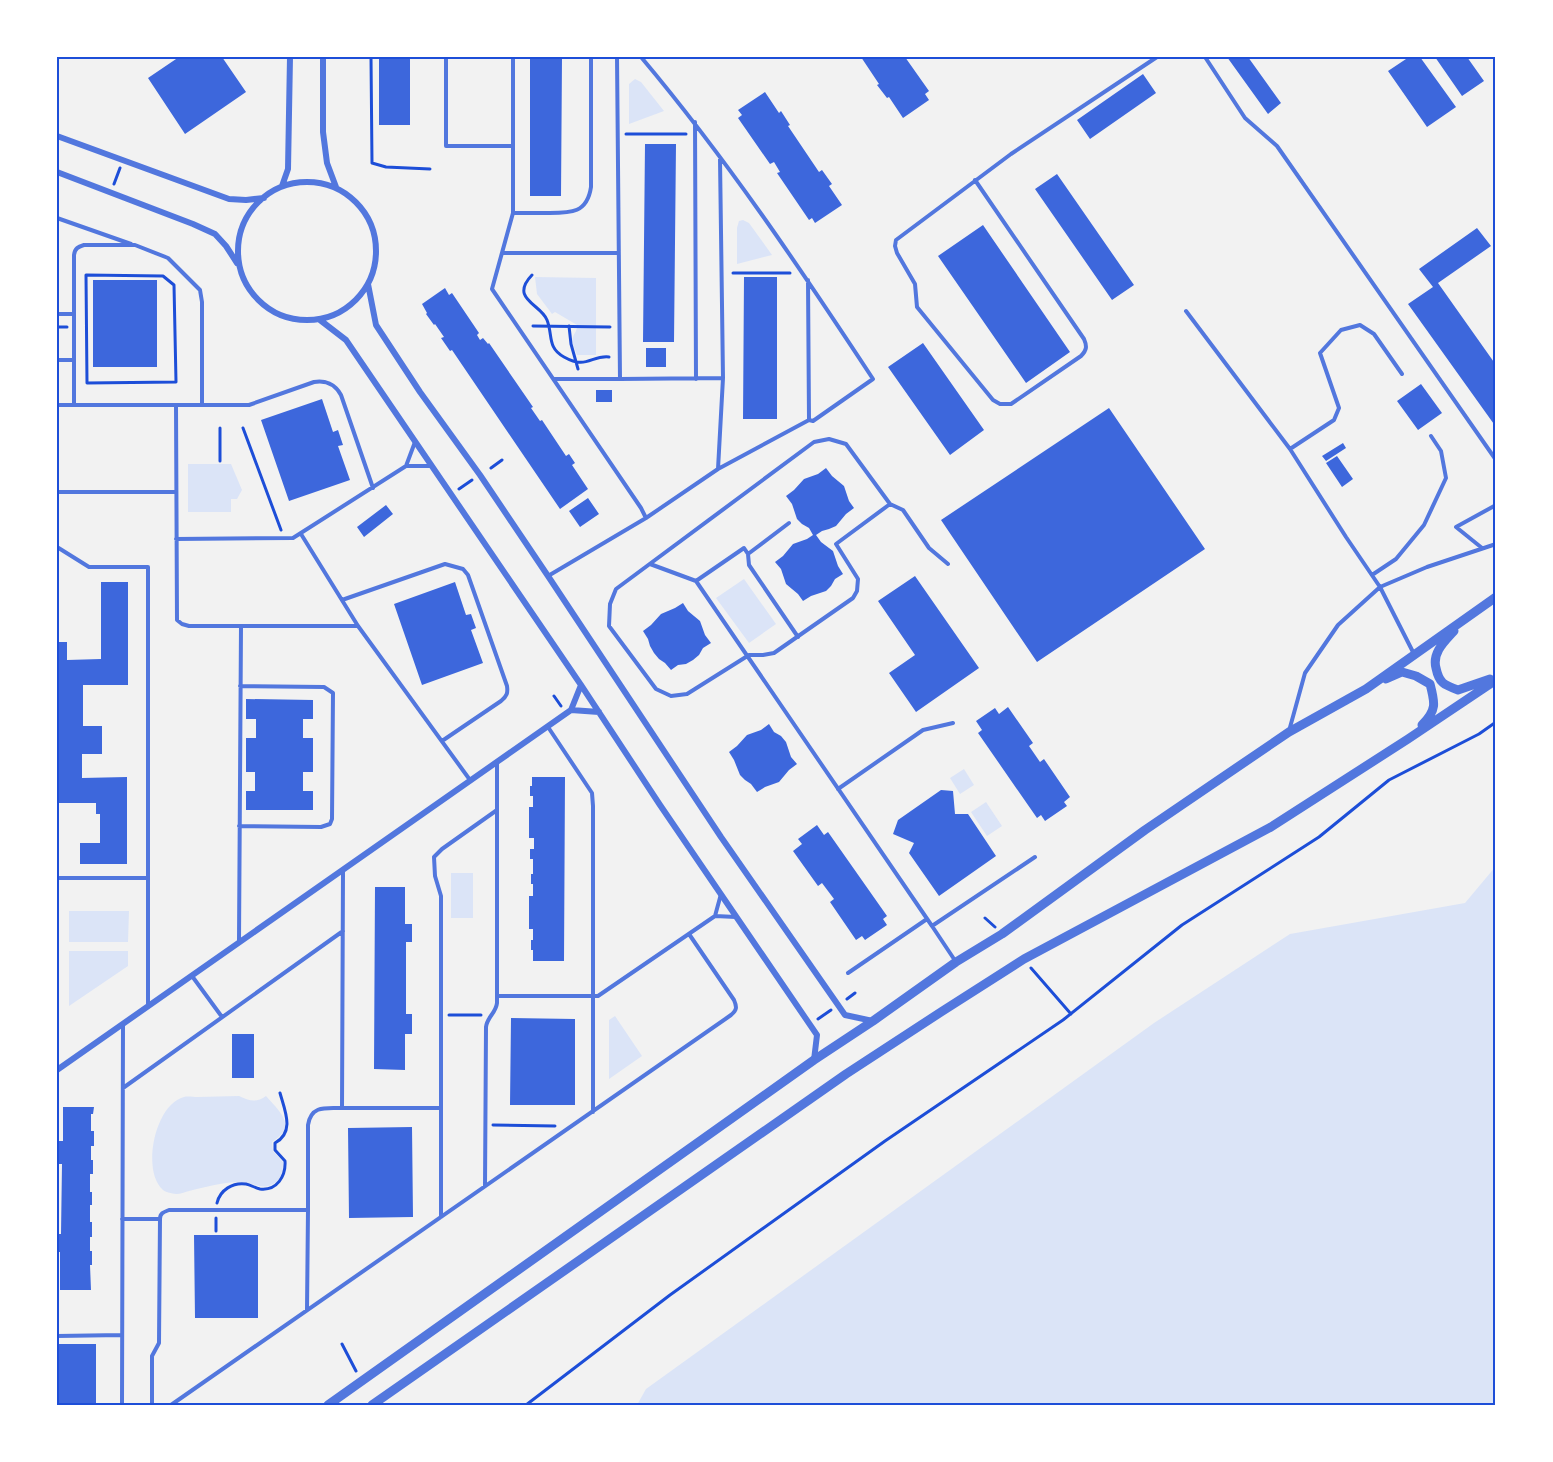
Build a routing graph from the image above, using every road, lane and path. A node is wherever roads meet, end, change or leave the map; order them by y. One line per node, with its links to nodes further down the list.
1 (290, 57): 22 (street)
2 (323, 57): 23 (street)
3 (371, 57): 18 (path)
4 (446, 57): 15 (lane)
5 (513, 57): 15 (lane)
6 (591, 57): 25 (lane)
7 (617, 57): 29 (lane)
8 (641, 57): 11 (lane)
9 (1157, 57): 20 (lane)
10 (1204, 57): 66 (lane)
11 (694, 122): 16 (lane); 54 (lane)
12 (626, 134): 13 (path)
13 (686, 134)
14 (57, 136): 24 (street)
15 (513, 146): 25 (lane)
16 (720, 158): 34 (lane); 51 (lane)
17 (120, 167): 21 (path)
18 (430, 170)
19 (57, 172): 30 (street)
20 (975, 180): 20 (lane)
21 (114, 184)
22 (282, 186): 23 (street); 24 (street)
23 (336, 187): 35 (street)
24 (264, 198): 30 (street)
25 (513, 213): 28 (lane)
26 (57, 218): 27 (lane)
27 (135, 245): 38 (lane); 58 (lane)
28 (502, 253): 29 (lane); 52 (lane)
29 (618, 253): 53 (lane)
30 (237, 263): 39 (street)
31 (733, 273): 32 (path)
32 (790, 273)
33 (532, 275): 41 (path)
34 (808, 279): 59 (lane); 59 (lane)
35 (368, 284): 39 (street); 91 (street)
36 (1186, 311): 64 (lane)
37 (57, 314): 38 (lane)
38 (74, 314): 47 (lane)
39 (320, 320): 63 (street)
40 (534, 326): 41 (path)
41 (549, 326): 42 (path); 48 (path)
42 (568, 326): 44 (path); 48 (path)
43 (86, 327): 43 (path)
44 (610, 327)
45 (609, 357): 48 (path)
46 (57, 360): 47 (lane)
47 (74, 360): 56 (lane)
48 (576, 362): 49 (path)
49 (578, 369)
50 (1402, 374): 64 (lane)
51 (723, 378): 54 (lane); 71 (lane)
52 (554, 379): 53 (lane); 79 (lane)
53 (620, 379): 54 (lane)
54 (696, 379)
55 (57, 405): 56 (lane)
56 (74, 405): 57 (lane)
57 (176, 405): 58 (lane); 76 (lane)
58 (202, 405): 73 (lane)
59 (808, 420): 71 (lane)
60 (220, 428): 67 (path)
61 (243, 428): 83 (path)
62 (1431, 436): 90 (lane)
63 (415, 442): 68 (lane); 69 (street)
64 (1290, 449): 90 (lane)
65 (502, 460): 70 (path)
66 (1496, 460)
67 (220, 461)
68 (406, 466): 69 (lane); 73 (lane)
69 (431, 466): 103 (street)
70 (491, 468)
71 (718, 469): 79 (lane)
72 (472, 480): 74 (path)
73 (373, 488): 81 (lane)
74 (459, 489)
75 (57, 492): 76 (lane)
76 (176, 492): 82 (lane)
77 (890, 504): 88 (lane); 89 (lane); 99 (lane)
78 (1496, 505): 86 (lane)
79 (646, 518): 91 (lane)
80 (789, 523): 87 (lane)
81 (301, 534): 83 (lane); 95 (lane)
82 (176, 539): 83 (lane); 97 (lane)
83 (284, 539)
84 (1496, 544): 86 (lane)
85 (57, 547): 123 (lane)
86 (1482, 548): 93 (lane)
87 (748, 554): 92 (lane); 99 (lane)
88 (650, 564): 92 (lane); 101 (lane)
89 (948, 564)
90 (1372, 575): 93 (lane)
91 (548, 576): 146 (street)
92 (696, 581): 101 (lane)
93 (1380, 586): 100 (lane); 113 (lane)
94 (1496, 597): 96 (street)
95 (342, 600): 98 (lane); 115 (lane)
96 (1466, 618): 100 (street); 102 (street)
97 (241, 626): 98 (lane); 104 (lane)
98 (358, 626): 115 (lane)
99 (798, 637): 101 (lane)
100 (1414, 654): 105 (street)
101 (747, 656): 118 (lane)
102 (1496, 678): 114 (street)
103 (581, 685): 108 (street); 109 (street)
104 (240, 686): 120 (lane); 120 (lane)
105 (1366, 689): 113 (street); 114 (street)
106 (554, 696): 107 (path)
107 (562, 708)
108 (570, 710): 109 (street); 112 (street)
109 (599, 712): 125 (street)
110 (1496, 722): 171 (path)
111 (953, 723): 118 (lane)
112 (547, 726): 116 (street); 138 (lane)
113 (1289, 732): 133 (street)
114 (1408, 740): 170 (street)
115 (442, 741): 117 (lane)
116 (497, 761): 117 (street); 119 (lane)
117 (470, 780): 122 (street)
118 (838, 789): 128 (lane)
119 (497, 810): 137 (lane); 142 (lane)
120 (239, 826): 132 (lane)
121 (1035, 857): 129 (lane)
122 (342, 870): 130 (lane); 132 (street)
123 (148, 878): 124 (lane); 140 (lane)
124 (57, 879)
125 (721, 894): 126 (lane); 127 (street)
126 (715, 916): 127 (lane); 131 (lane)
127 (736, 917): 148 (street)
128 (927, 920): 129 (lane); 134 (lane)
129 (932, 926): 133 (lane)
130 (342, 931): 144 (lane); 152 (lane)
131 (689, 934): 138 (lane); 154 (lane)
132 (239, 942): 135 (street)
133 (956, 962): 146 (street)
134 (848, 973)
135 (192, 975): 140 (street); 144 (lane)
136 (855, 993): 139 (path)
137 (497, 996): 138 (lane); 143 (lane)
138 (593, 996): 154 (lane)
139 (846, 1000)
140 (148, 1006): 147 (street)
141 (833, 1009): 145 (path)
142 (441, 1015): 143 (path); 153 (lane)
143 (491, 1015): 155 (lane)
144 (222, 1017): 150 (lane)
145 (818, 1019)
146 (873, 1021): 148 (street)
147 (123, 1024): 149 (street); 150 (lane)
148 (814, 1060): 169 (street)
149 (57, 1070)
150 (122, 1088): 161 (lane)
151 (280, 1093): 158 (path)
152 (342, 1108): 153 (lane); 159 (lane)
153 (441, 1108): 160 (lane)
154 (593, 1112): 156 (lane)
155 (486, 1125): 156 (path); 157 (lane)
156 (563, 1133): 157 (lane)
157 (485, 1187): 160 (lane)
158 (216, 1208)
159 (308, 1210): 162 (lane); 163 (lane)
160 (441, 1217): 163 (lane)
161 (122, 1220): 162 (lane); 164 (lane)
162 (160, 1220): 167 (lane)
163 (308, 1310): 168 (lane)
164 (122, 1335): 165 (lane); 166 (lane)
165 (57, 1336)
166 (122, 1405)
167 (152, 1405)
168 (171, 1405)
169 (328, 1405)
170 (372, 1405)
171 (526, 1405)

